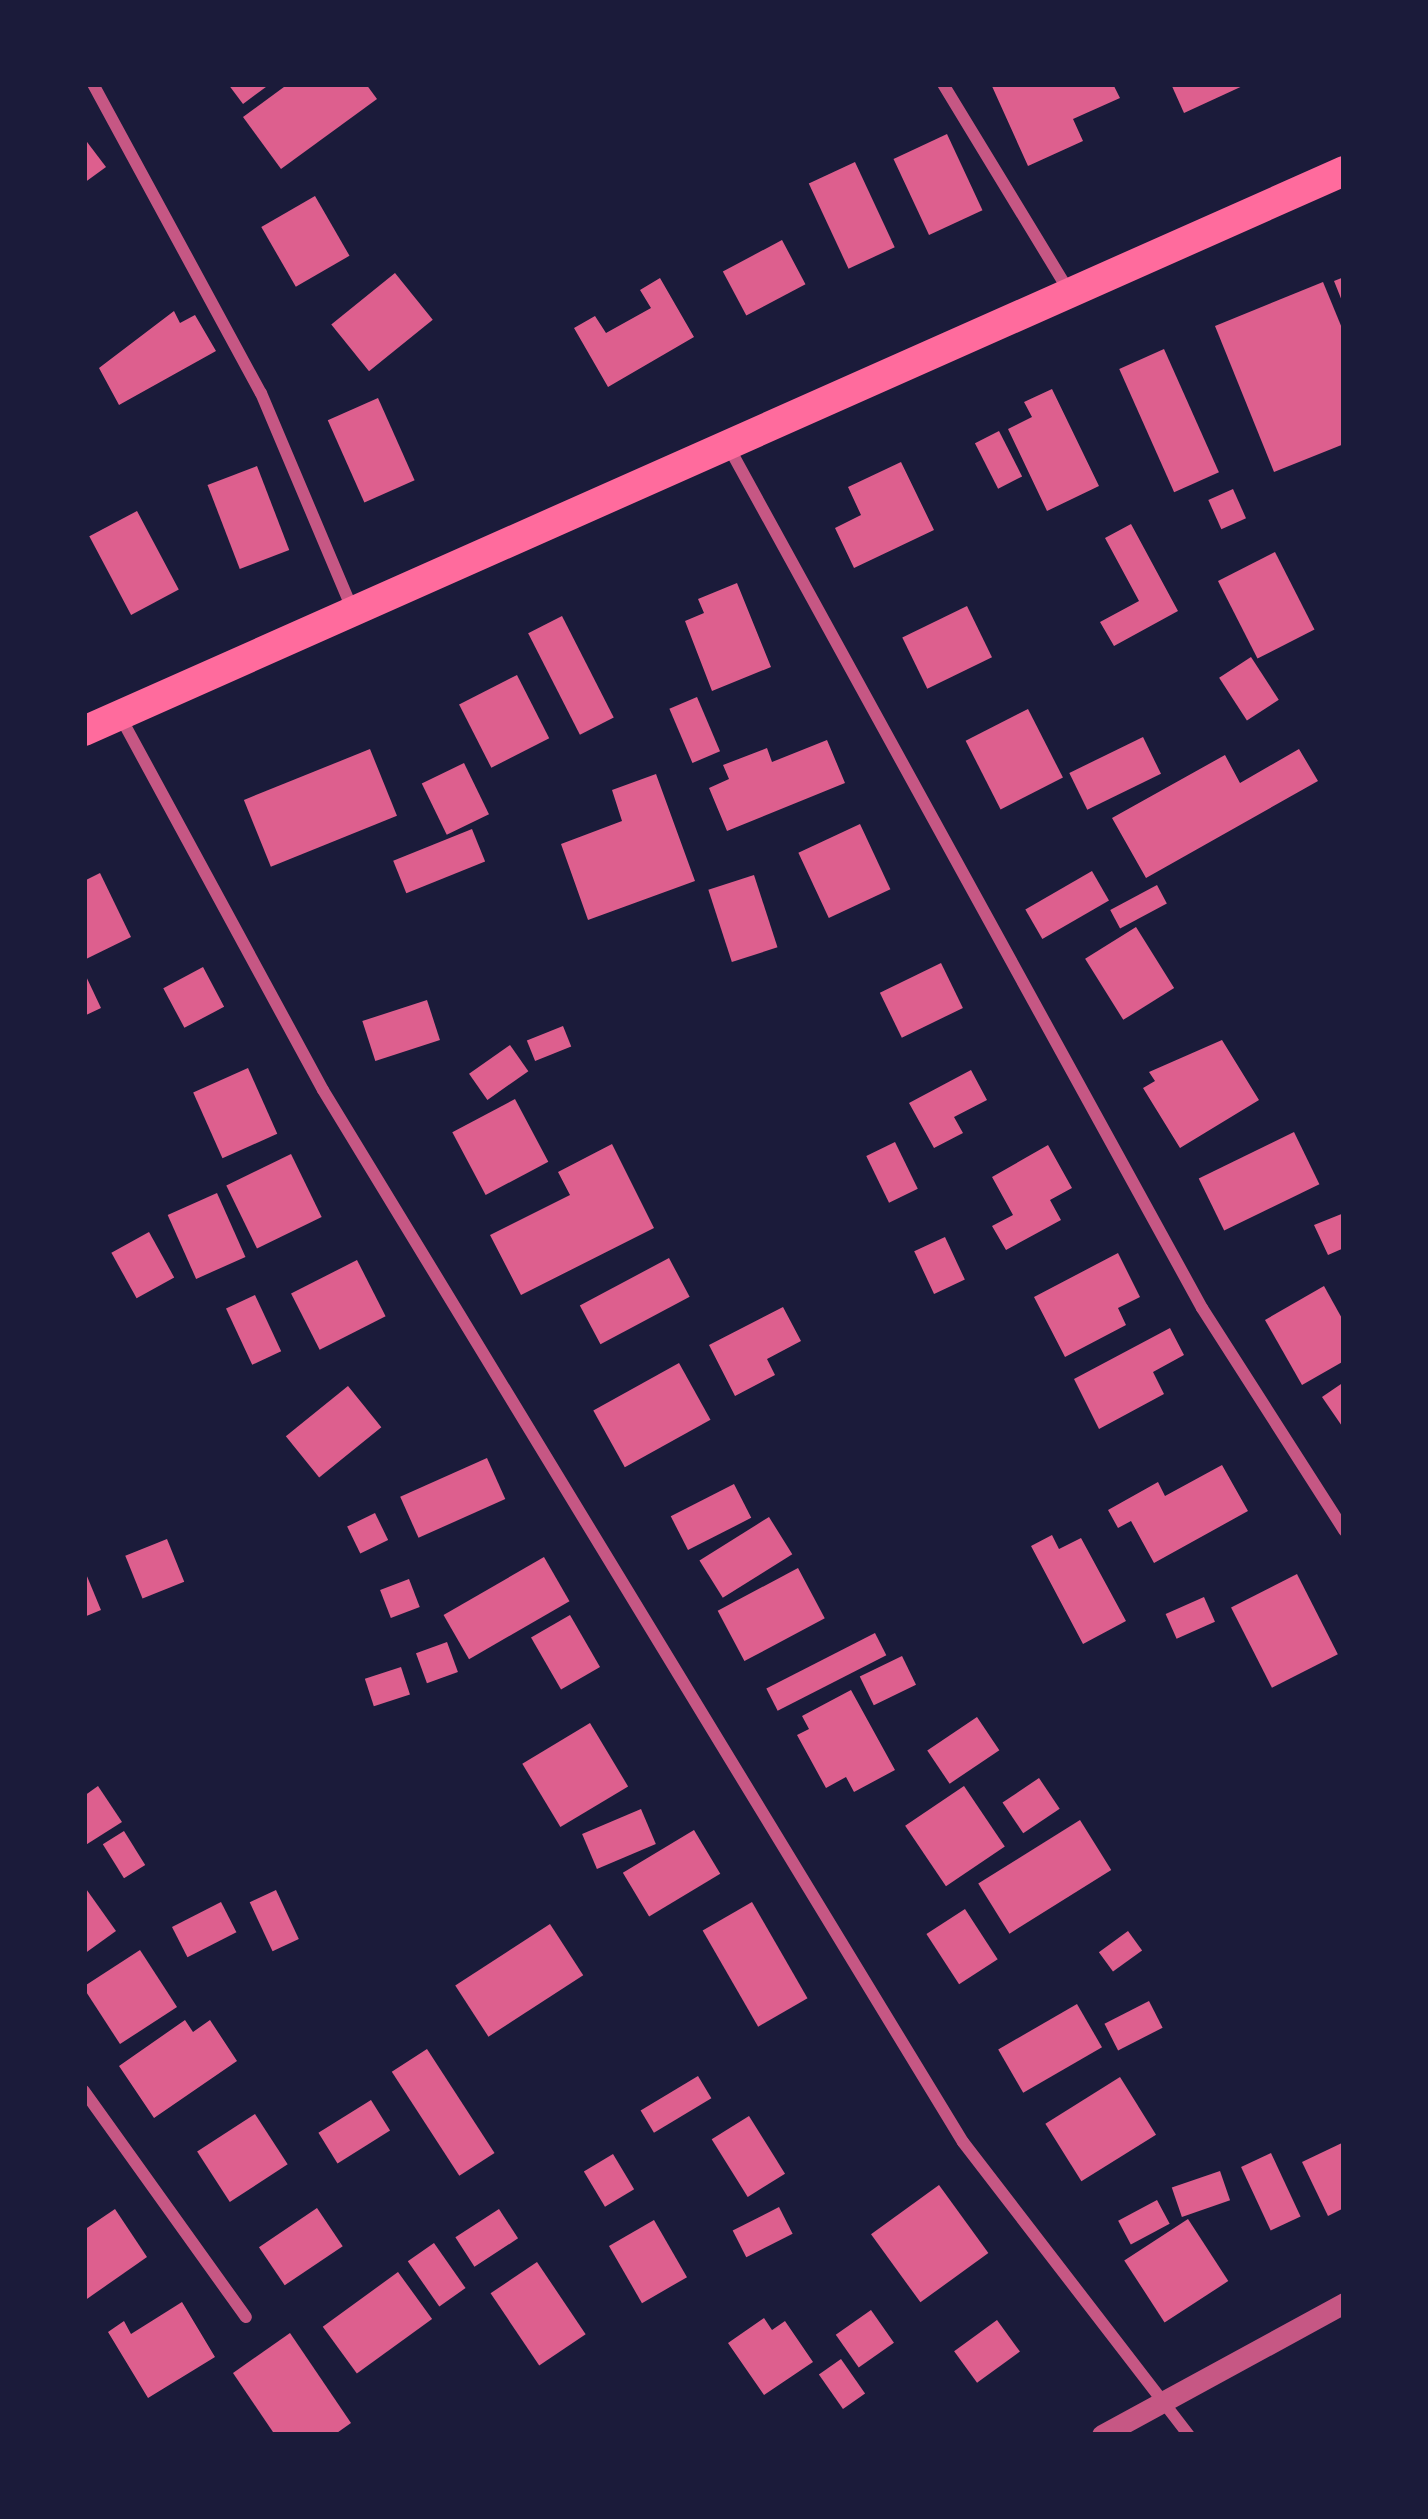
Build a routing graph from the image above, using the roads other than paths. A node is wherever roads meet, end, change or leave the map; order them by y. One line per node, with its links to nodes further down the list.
1 (93, 84): 6 (street)
2 (943, 84): 4 (street)
3 (1344, 170): 4 (main road)
4 (1071, 295): 5 (main road)
5 (726, 443): 6 (main road); 9 (street)
6 (352, 608): 7 (main road)
7 (120, 716): 8 (main road); 13 (street)
8 (84, 731)
9 (1344, 1530)
10 (84, 2091): 12 (street)
11 (1344, 2303): 13 (street)
12 (246, 2317)
13 (1161, 2401): 14 (street); 15 (street)
14 (1102, 2435)
15 (1189, 2435)

